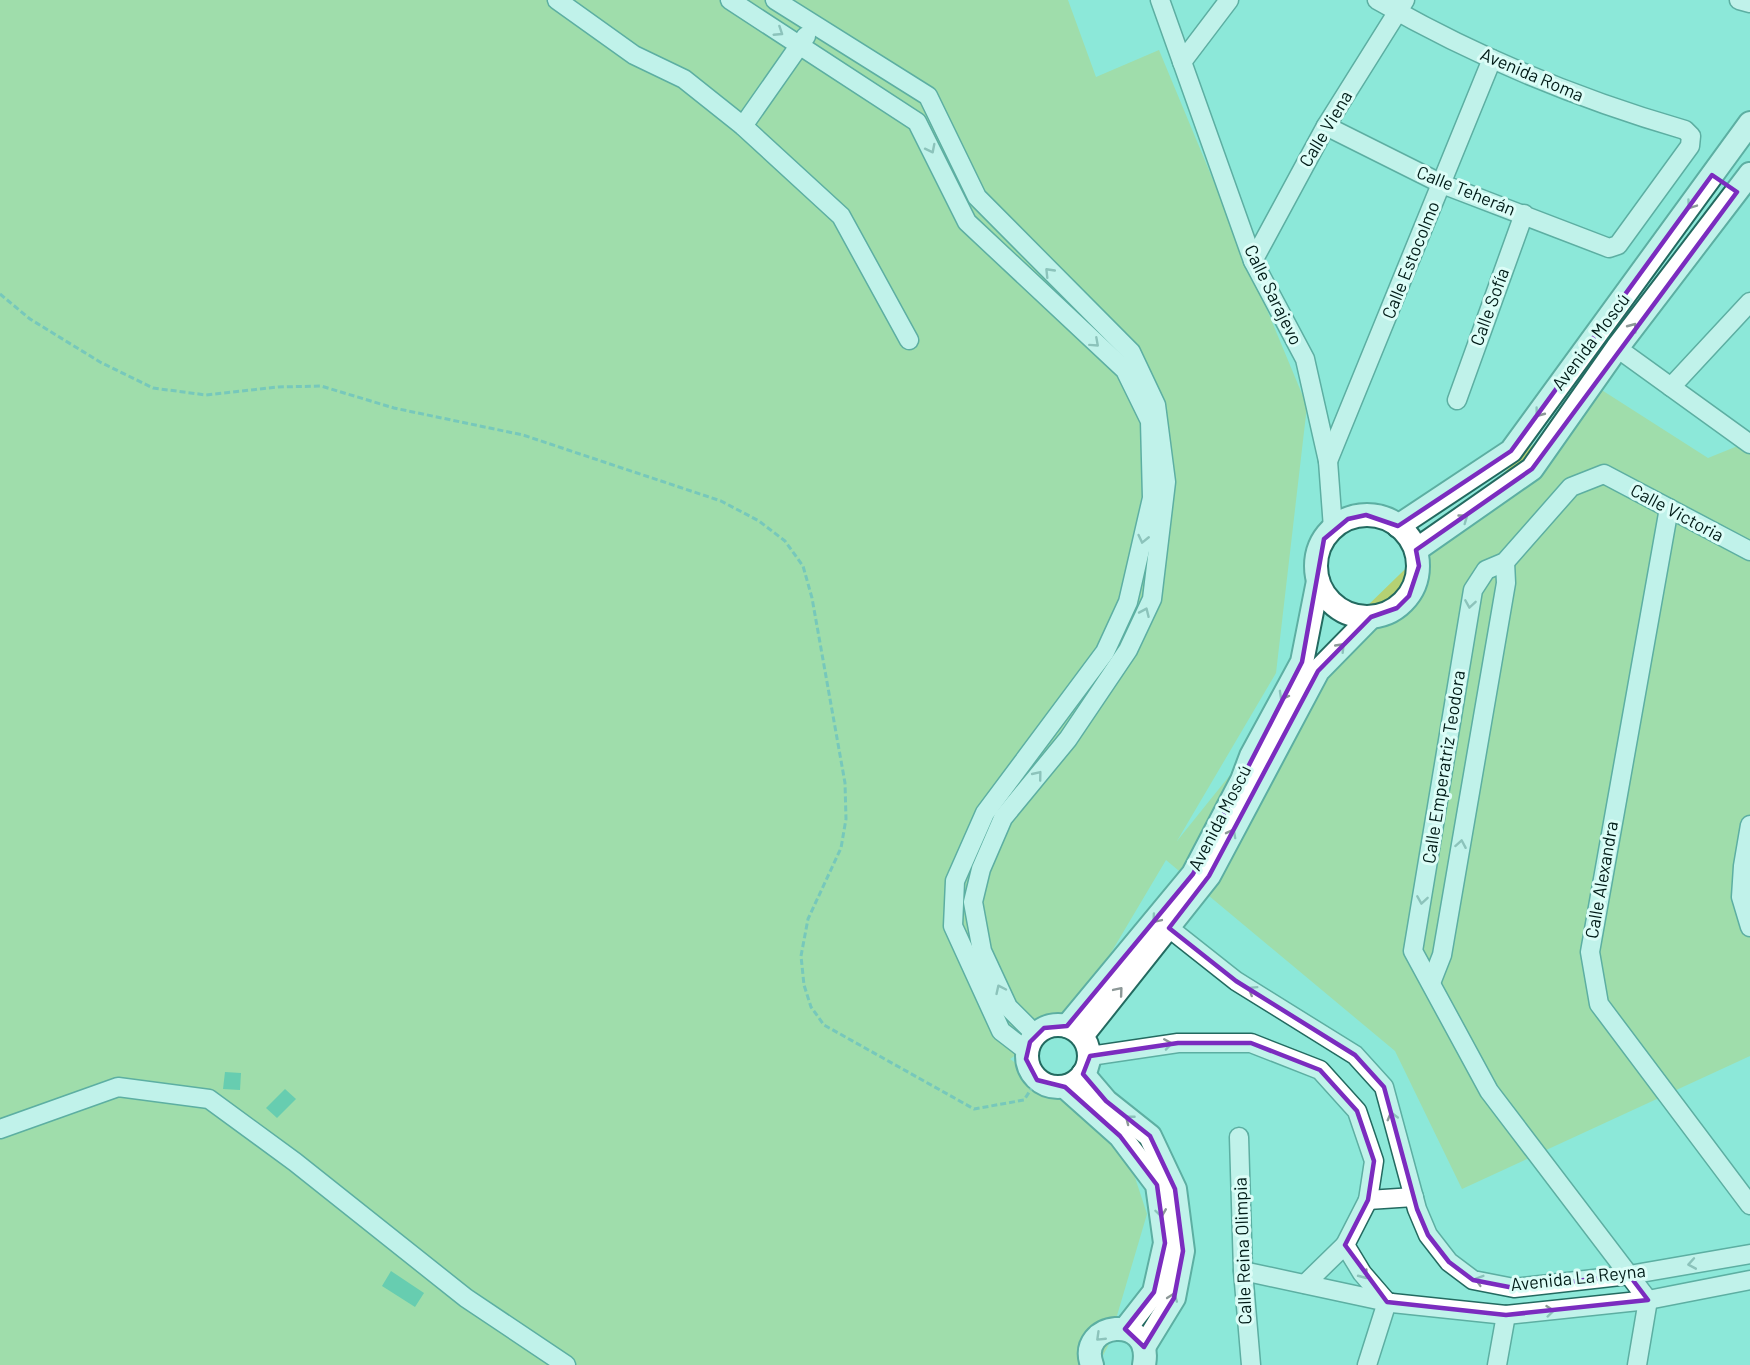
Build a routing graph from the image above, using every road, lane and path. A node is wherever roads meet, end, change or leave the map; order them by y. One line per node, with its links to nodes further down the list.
1 (557, 0): 15 (street)
2 (730, 0): 11 (street, one-way to 11)
3 (775, 0): 10 (street)
4 (1160, 0): 13 (street, Calle Sarajevo)
5 (1229, 0): 13 (street)
6 (1377, 0): 9 (street, Avenida Roma)
7 (1739, 0): 8 (street)
8 (1750, 3)
9 (1402, 6): 12 (street, Avenida Roma); 16 (street, Calle Viena)
10 (813, 24): 11 (street); 24 (street, one-way to 10)
11 (800, 46): 15 (street); 26 (street, one-way to 26)
12 (1492, 59): 19 (street, Calle Estocolmo); 21 (street, Avenida Roma)
13 (1182, 62): 22 (street, Calle Sarajevo)
14 (1750, 123): 17 (street, Avenida Moscú)
15 (743, 126): 27 (street)
16 (1326, 126): 19 (street, Calle Teherán); 22 (street, Calle Viena)
17 (1712, 175): 18 (street); 35 (street, Avenida Moscú, one-way to 35)
18 (1744, 183): 28 (street, Avenida Moscú, one-way to 18)
19 (1442, 184): 20 (street, Calle Teherán); 32 (street, Calle Estocolmo)
20 (1524, 214): 21 (street, Calle Teherán); 30 (street, Calle Sofía)
21 (1609, 248)
22 (1253, 261): 32 (street, Calle Sarajevo)
23 (0, 294): 56 (path)
24 (1076, 299): 26 (street); 43 (street, one-way to 24)
25 (1750, 302): 29 (street)
26 (1062, 313): 42 (street, one-way to 42)
27 (909, 340)
28 (1617, 348): 29 (street); 37 (street, Avenida Moscú, one-way to 28)
29 (1671, 387): 31 (street)
30 (1457, 400)
31 (1750, 444)
32 (1328, 461): 36 (street, Calle Sarajevo)
33 (1604, 474): 34 (street, Calle Victoria); 39 (street, Calle Emperatriz Teodora)
34 (1669, 508): 38 (street, Calle Victoria); 61 (street, Calle Alexandra)
35 (1398, 526): 36 (street); 37 (street)
36 (1333, 528): 40 (street)
37 (1416, 550): 41 (street)
38 (1750, 551)
39 (1505, 562): 51 (street, Calle Emperatriz Teodora, one-way to 39); 51 (street, Calle Emperatriz Teodora, one-way to 51)
40 (1318, 581): 41 (street); 44 (street, Avenida Moscú)
41 (1371, 617): 44 (street, Avenida Moscú, one-way to 41)
42 (1111, 639): 43 (street); 45 (street)
43 (1128, 650): 47 (street, one-way to 43)
44 (1310, 666): 46 (street, Avenida Moscú)
45 (1007, 782): 47 (street); 53 (street)
46 (1249, 783): 50 (street, Avenida Moscú, one-way to 46); 54 (street, Avenida Moscú, one-way to 54)
47 (1022, 795): 53 (street, one-way to 47)
48 (1750, 825): 49 (street)
49 (1750, 927)
50 (1170, 928): 52 (street, Avenida La Reyna, one-way to 50); 54 (street, Avenida Moscú, one-way to 50)
51 (1431, 983): 65 (street, Calle Emperatriz Teodora)
52 (1324, 1035): 55 (street); 59 (street, Avenida La Reyna, one-way to 52)
53 (1031, 1043): 54 (street); 56 (street)
54 (1077, 1056): 55 (street, one-way to 55); 56 (street); 71 (street, one-way to 71); 72 (street, one-way to 54)
55 (1310, 1066): 60 (street)
56 (1037, 1080)
57 (0, 1129): 73 (street)
58 (1239, 1137): 64 (street, Calle Reina Olimpia)
59 (1414, 1197): 60 (street); 65 (street, Avenida La Reyna, one-way to 59)
60 (1368, 1200): 62 (street)
61 (1750, 1205)
62 (1345, 1245): 67 (street); 69 (street, one-way to 69)
63 (1750, 1254): 65 (street, Avenida La Reyna, one-way to 65)
64 (1243, 1270): 67 (street, Avenida La Reyna); 75 (street, Calle Reina Olimpia)
65 (1629, 1275): 68 (street, Calle Emperatriz Teodora)
66 (1750, 1280): 68 (street, Avenida La Reyna)
67 (1305, 1284): 69 (street, Avenida La Reyna)
68 (1648, 1300): 70 (street, Avenida La Reyna, one-way to 68); 78 (street)
69 (1387, 1302): 70 (street, Avenida La Reyna); 76 (street)
70 (1506, 1315): 77 (street)
71 (1125, 1329): 72 (street); 74 (street, one-way to 74)
72 (1144, 1356)
73 (566, 1365)
74 (1092, 1365)
75 (1251, 1365)
76 (1367, 1365)
77 (1497, 1365)
78 (1637, 1365)

